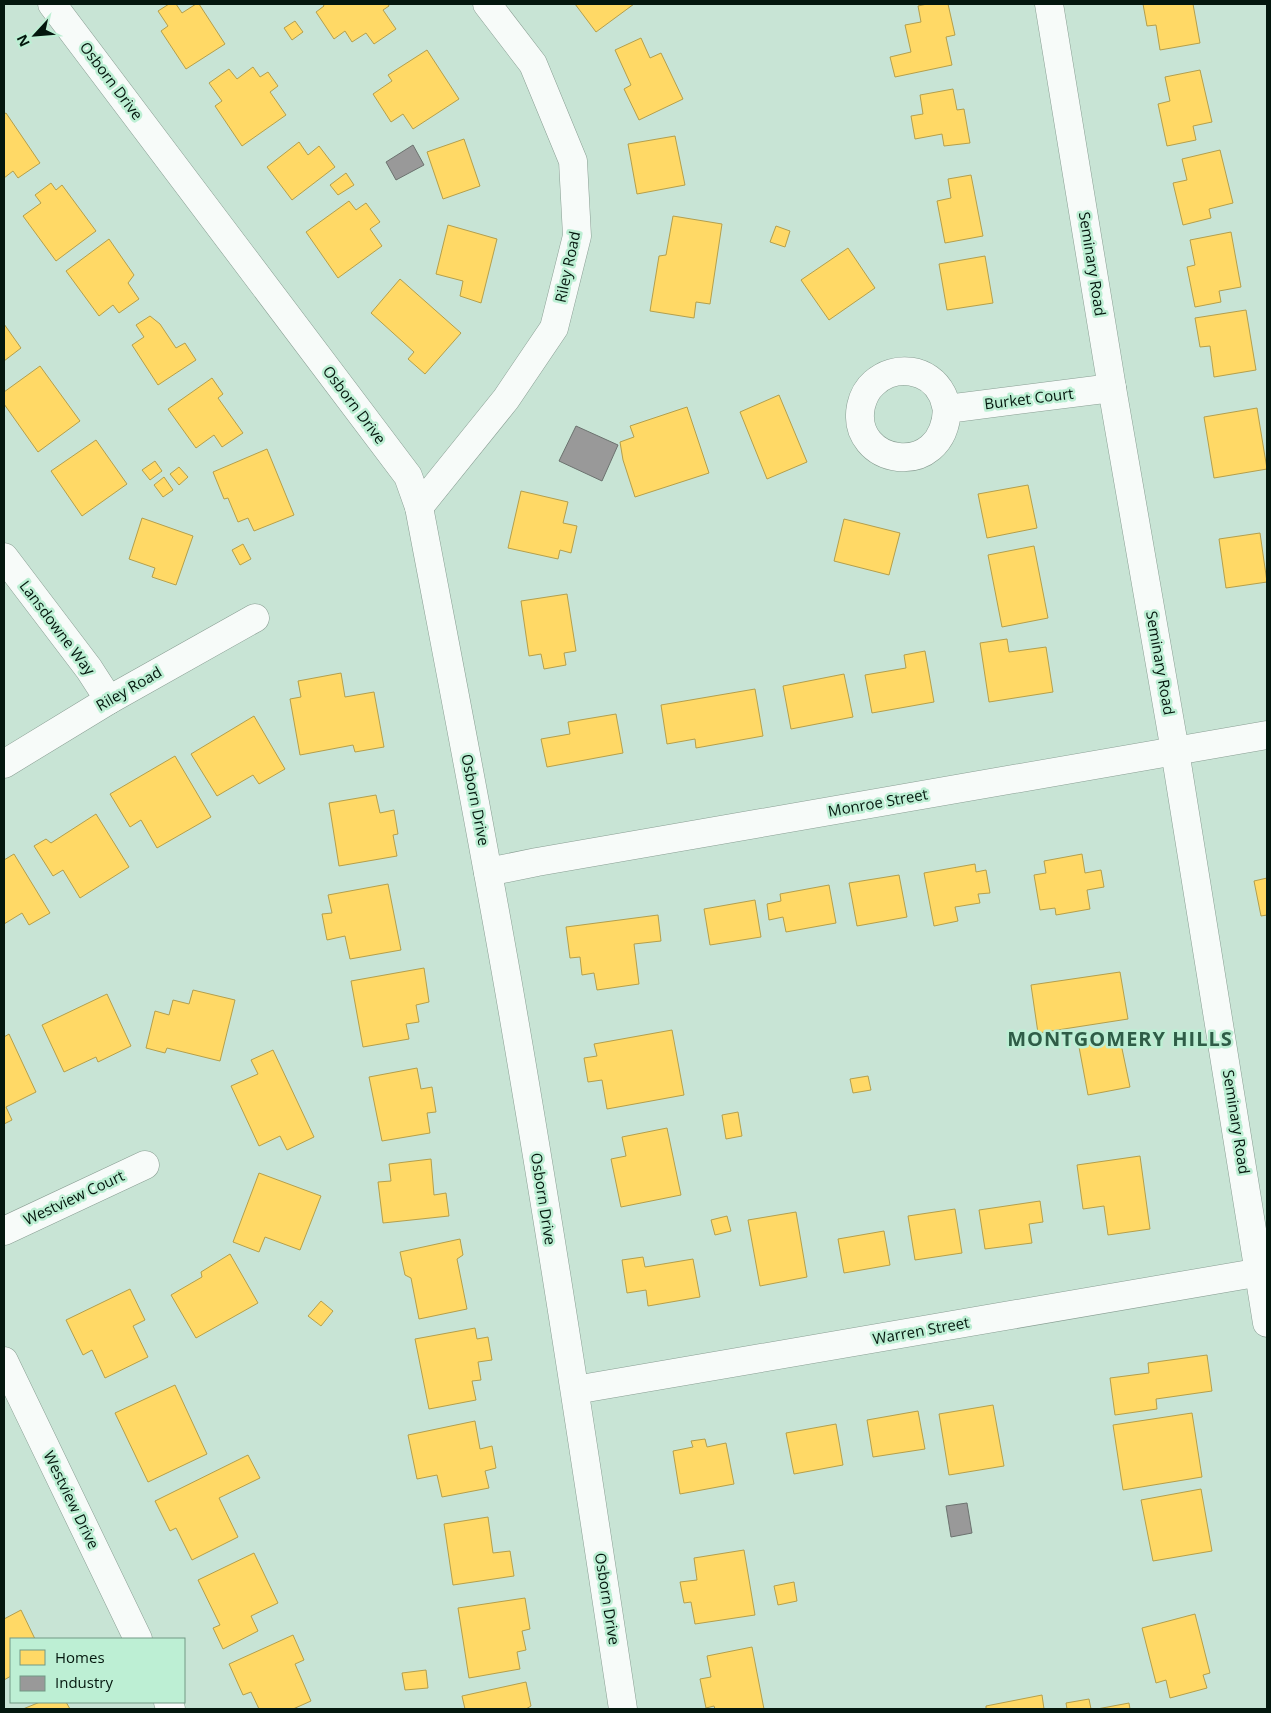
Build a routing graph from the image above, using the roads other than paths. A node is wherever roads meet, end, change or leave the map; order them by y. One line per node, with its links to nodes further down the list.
1 (52, 4): 6 (street, Osborn Drive)
2 (487, 4): 6 (street, Riley Road)
3 (1049, 4): 4 (street, Seminary Road)
4 (1112, 388): 5 (street, Burket Court); 11 (street, Seminary Road)
5 (946, 409)
6 (419, 507): 13 (street, Osborn Drive)
7 (4, 557): 9 (street, Lansdowne Way)
8 (255, 618): 9 (street, Riley Road)
9 (109, 700): 12 (street, Riley Road)
10 (1267, 736): 11 (street, Monroe Street)
11 (1175, 751): 13 (street, Monroe Street); 16 (street, Seminary Road)
12 (4, 764)
13 (488, 872): 19 (street, Osborn Drive)
14 (145, 1164): 15 (street, Westview Court)
15 (4, 1232)
16 (1263, 1271): 17 (street, Seminary Road); 19 (street, Warren Street)
17 (1267, 1323)
18 (4, 1361): 20 (street, Westview Drive)
19 (575, 1390): 21 (street, Osborn Drive)
20 (138, 1638)
21 (624, 1709)

